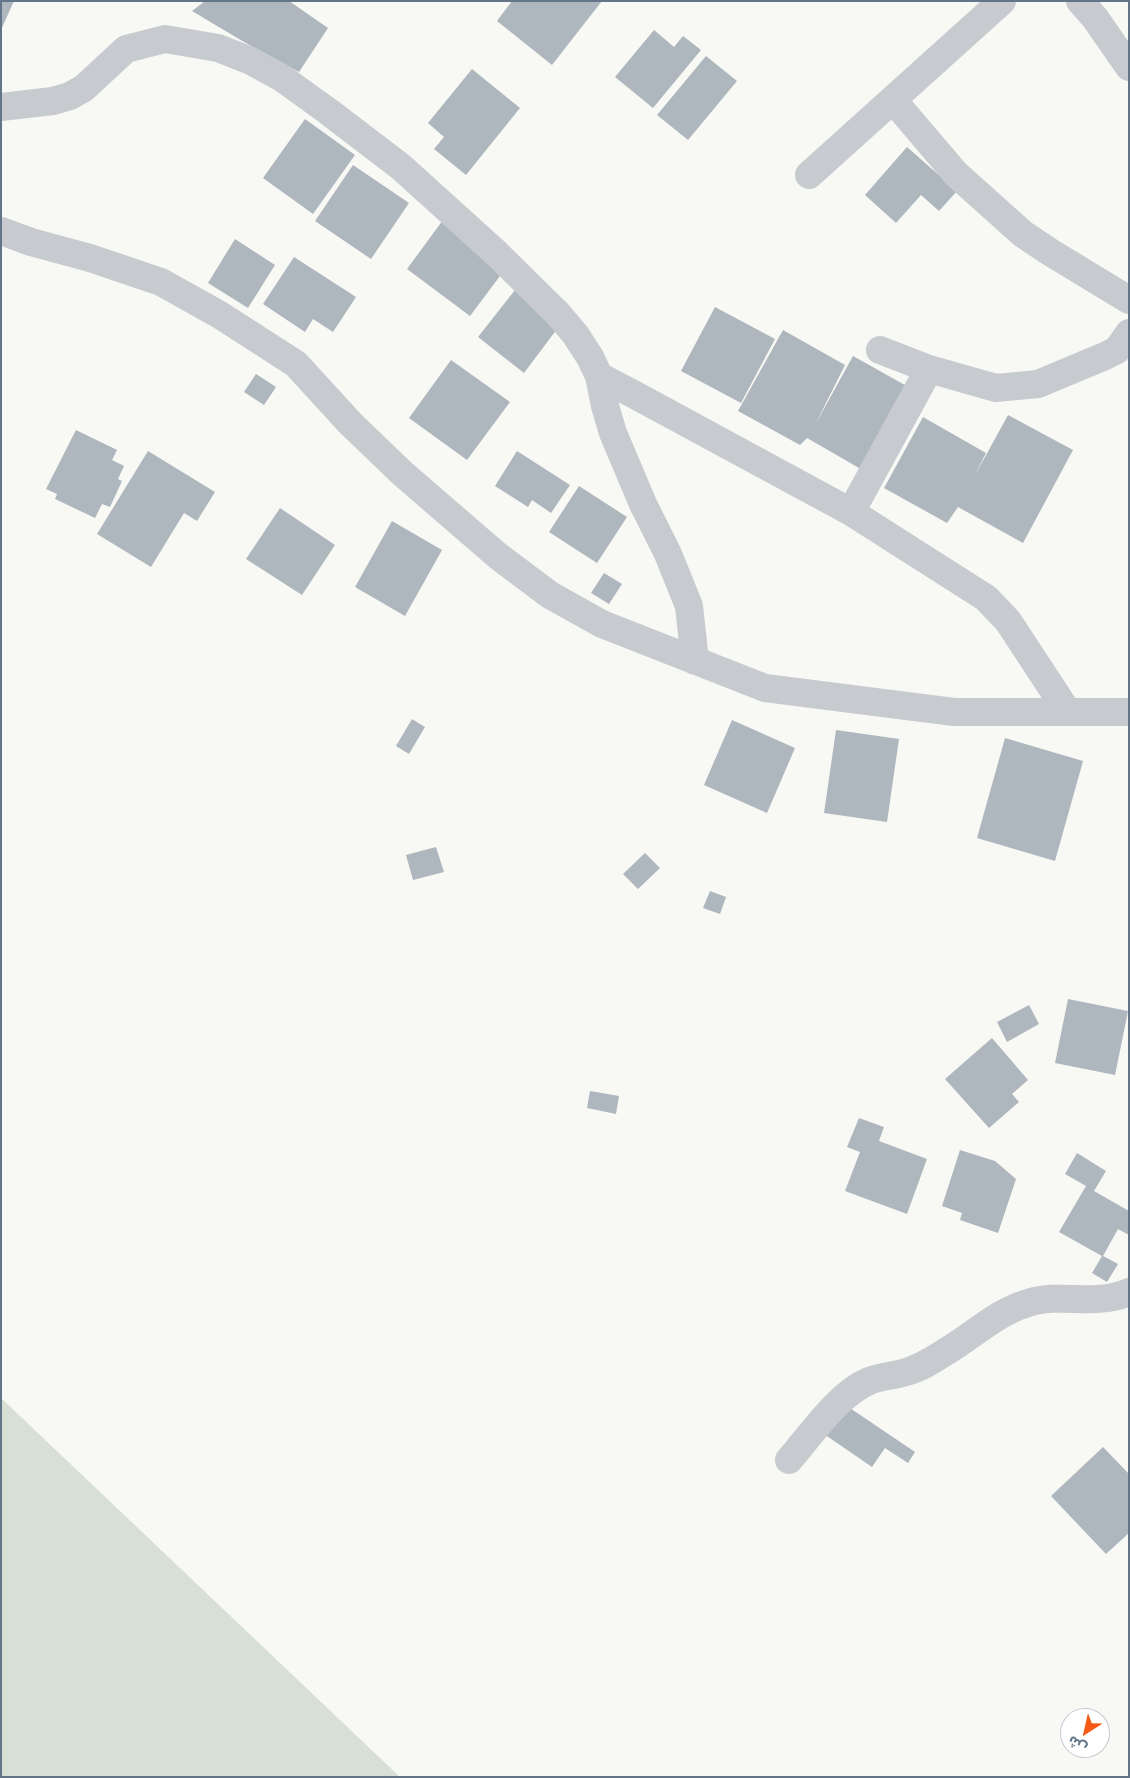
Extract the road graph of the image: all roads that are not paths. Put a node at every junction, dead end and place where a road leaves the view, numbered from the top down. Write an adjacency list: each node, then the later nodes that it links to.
1 (1002, 1): 4 (street)
2 (1080, 1): 3 (street)
3 (1129, 67)
4 (893, 100): 6 (street); 8 (street)
5 (1, 107): 12 (street)
6 (809, 175)
7 (1, 231): 14 (street)
8 (1129, 300)
9 (1129, 333): 11 (street)
10 (880, 350): 11 (street)
11 (929, 369): 13 (street)
12 (599, 376): 13 (street); 14 (street)
13 (851, 512): 15 (street)
14 (696, 661): 15 (street)
15 (1067, 711): 16 (street)
16 (1129, 712)
17 (1129, 1292): 18 (street)
18 (789, 1460)

